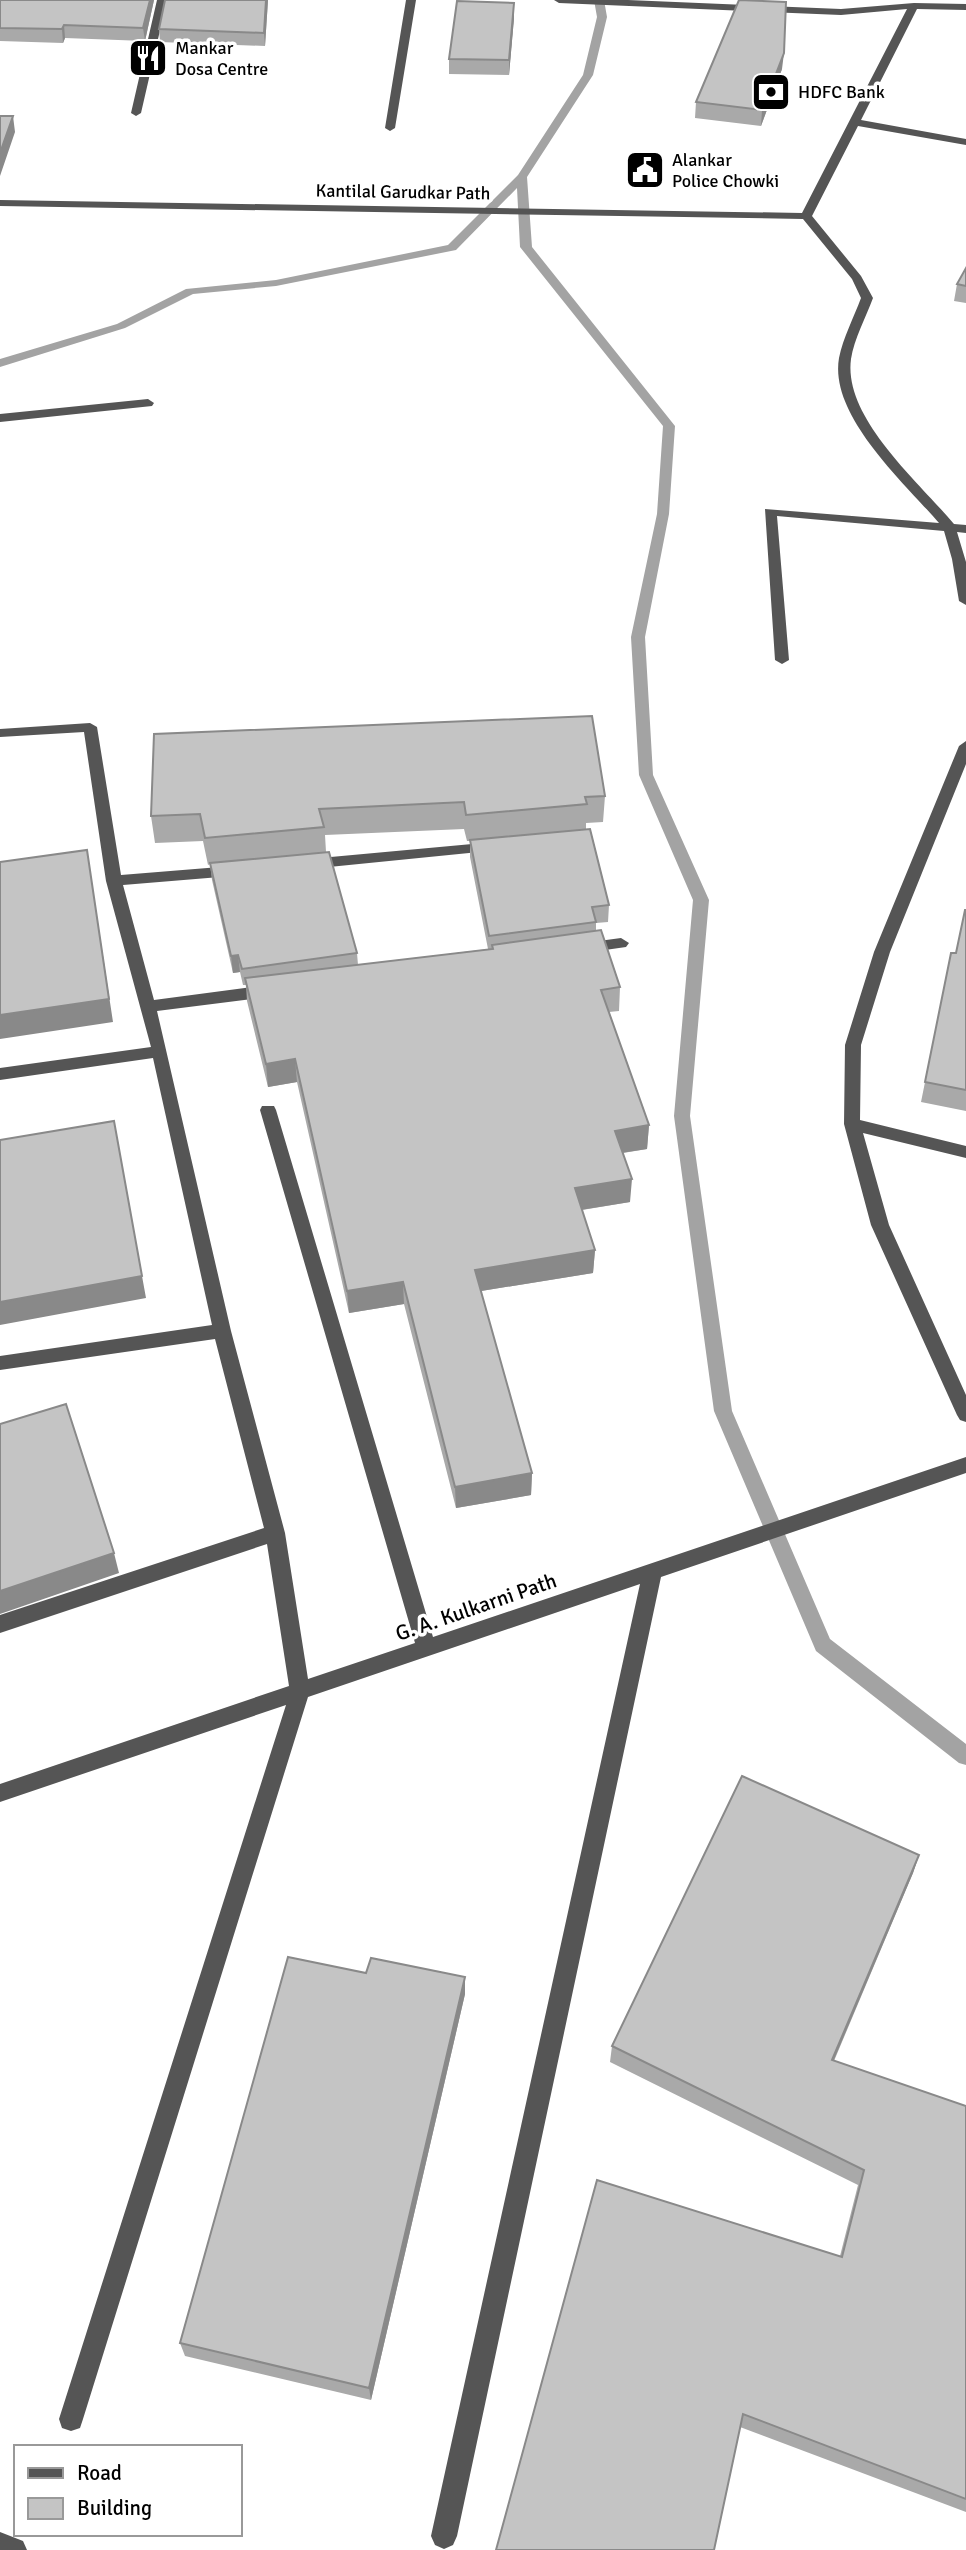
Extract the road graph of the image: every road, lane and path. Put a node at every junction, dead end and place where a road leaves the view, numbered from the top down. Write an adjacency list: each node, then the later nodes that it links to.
1 (162, 0): 9 (street)
2 (411, 0): 11 (street)
3 (559, 0): 5 (street)
4 (851, 0): 8 (street)
5 (581, 1): 8 (street)
6 (914, 6): 7 (street); 8 (street); 10 (street)
7 (966, 7)
8 (875, 8)
9 (136, 113)
10 (854, 122): 12 (street); 14 (street)
11 (390, 128)
12 (966, 142)
13 (0, 203): 14 (street, Kantilal Garudkar Path)
14 (806, 216): 17 (street)
15 (148, 402): 16 (street)
16 (0, 418)
17 (949, 526): 18 (street); 19 (street); 20 (street)
18 (966, 529)
19 (966, 601)
20 (782, 660)
21 (0, 733): 26 (street)
22 (966, 746): 34 (street)
23 (510, 846): 24 (street)
24 (291, 865)
25 (250, 869): 26 (street)
26 (114, 881): 30 (street)
27 (621, 943): 28 (street)
28 (567, 950)
29 (282, 989): 30 (street)
30 (147, 1007): 31 (street)
31 (160, 1051): 32 (street); 36 (street)
32 (0, 1074)
33 (268, 1110): 43 (street)
34 (852, 1124): 35 (street); 38 (street)
35 (966, 1152)
36 (222, 1331): 37 (street); 40 (street)
37 (0, 1363)
38 (966, 1415)
39 (966, 1465): 41 (street, G. A. Kulkarni Path)
40 (275, 1533): 42 (street); 44 (street)
41 (652, 1572): 43 (street, G. A. Kulkarni Path); 47 (street)
42 (0, 1624)
43 (426, 1648): 44 (street, G. A. Kulkarni Path)
44 (300, 1691): 45 (street, G. A. Kulkarni Path); 46 (street)
45 (0, 1793)
46 (71, 2419)
47 (444, 2536)
48 (0, 2545): 49 (street)
49 (14, 2550)

